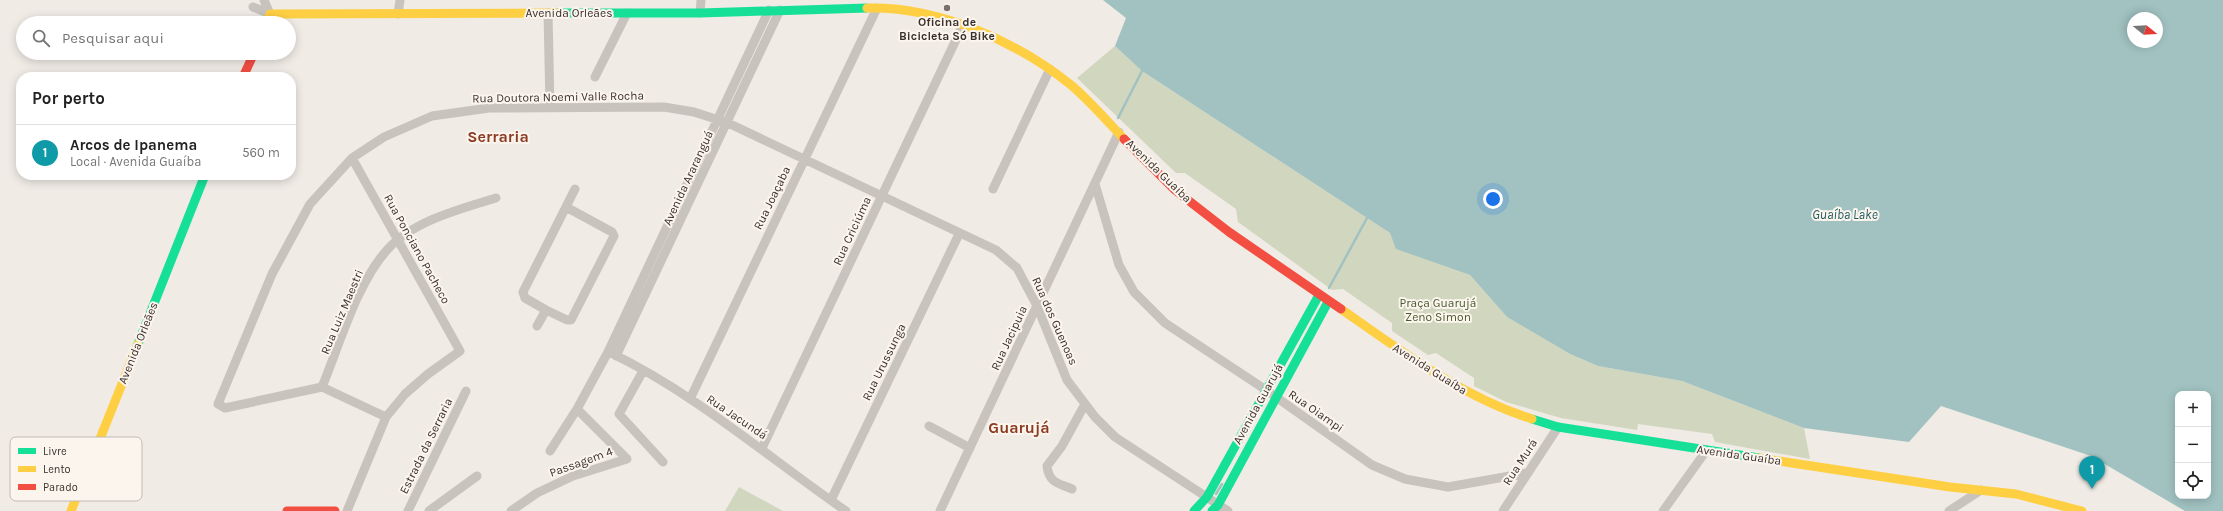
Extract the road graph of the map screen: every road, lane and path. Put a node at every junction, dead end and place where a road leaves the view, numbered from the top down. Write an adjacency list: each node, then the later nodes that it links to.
1 (264, 0): 11 (street)
2 (273, 0): 11 (street)
3 (400, 0): 12 (street)
4 (701, 0): 9 (street)
5 (253, 7): 11 (street)
6 (877, 8): 8 (street, Avenida Orleães); 14 (street, Avenida Guaíba); 24 (street, Rua Joaçaba)
7 (769, 10): 8 (street, Avenida Orleães); 9 (street, Avenida Orleães); 20 (street, Avenida Araranguá)
8 (780, 10): 21 (street, Avenida Araranguá)
9 (700, 12): 10 (street, Avenida Orleães)
10 (627, 13): 13 (street, Avenida Orleães); 18 (street)
11 (270, 14): 12 (street, Avenida Orleães)
12 (398, 14): 13 (street, Avenida Orleães)
13 (548, 14): 19 (street)
14 (963, 25): 16 (street, Avenida Guaíba); 29 (street, Rua Criciúma)
15 (251, 60): 17 (street)
16 (1050, 69): 22 (street, Avenida Guaíba); 28 (street)
17 (246, 72)
18 (595, 77)
19 (550, 107): 20 (street, Rua Doutora Noemi Valle Rocha); 23 (street, Rua Doutora Noemi Valle Rocha)
20 (719, 119): 21 (street, Rua Doutora Noemi Valle Rocha); 32 (street, Avenida Araranguá)
21 (728, 123): 24 (street, Rua dos Guenoas); 33 (street, Avenida Araranguá)
22 (1119, 132): 26 (street, Rua Jacipuia); 37 (street, Avenida Guaíba)
23 (352, 158): 35 (street, Rua Ponciano Pacheco); 44 (street, Rua Doutora Noemi Valle Rocha)
24 (804, 160): 29 (street, Rua dos Guenoas); 48 (street, Rua Joaçaba)
25 (203, 180): 54 (street, Avenida Orleães)
26 (1095, 184): 39 (street, Rua Jacipuia); 45 (street, Rua Oiampi)
27 (575, 188): 31 (street)
28 (993, 190)
29 (881, 197): 34 (street, Rua dos Guenoas); 55 (street, Rua Criciúma)
30 (496, 198): 35 (street, Rua Luiz Maestri)
31 (566, 207): 40 (street); 40 (street)
32 (671, 220): 33 (street); 36 (street, Avenida Araranguá)
33 (680, 223): 36 (street, Avenida Araranguá)
34 (959, 234): 39 (street, Rua dos Guenoas); 65 (street, Rua Urussunga)
35 (398, 240): 44 (street, Rua Luiz Maestri); 51 (street, Rua Ponciano Pacheco)
36 (649, 277): 42 (street, Avenida Araranguá)
37 (1319, 295): 38 (street, Avenida Guaíba); 45 (street, Avenida Guarujá)
38 (1328, 302): 47 (street, Avenida Guarujá); 53 (street, Avenida Guaíba)
39 (1037, 306): 49 (street, Rua dos Guenoas); 56 (street, Rua Jacipuia)
40 (546, 310): 41 (street)
41 (537, 326)
42 (612, 354): 43 (street, Rua Jacundá); 50 (street)
43 (643, 371): 48 (street, Rua Jacundá); 59 (street)
44 (322, 387): 51 (street)
45 (1266, 390): 47 (street, Rua Oiampi); 64 (street, Avenida Guarujá)
46 (466, 391): 72 (street, Estrada da Serraria)
47 (1276, 397): 60 (street, Rua Oiampi); 67 (street, Avenida Guarujá)
48 (690, 399): 55 (street, Rua Jacundá)
49 (1085, 404): 62 (street); 64 (street, Rua dos Guenoas)
50 (577, 409): 57 (street); 74 (street, Passagem 4)
51 (386, 416): 71 (street)
52 (929, 426): 56 (street)
53 (1558, 427): 58 (street, Avenida Guaíba); 60 (street, Rua Murá)
54 (101, 437)
55 (762, 448): 65 (street, Rua Jacundá)
56 (970, 448): 76 (street, Rua Jacipuia)
57 (550, 451)
58 (1706, 451): 63 (street, Avenida Guaíba); 80 (street)
59 (663, 462)
60 (1527, 473): 79 (street, Rua Murá)
61 (477, 476): 73 (street)
62 (1072, 489)
63 (1981, 490): 81 (street); 82 (street, Avenida Guaíba)
64 (1207, 497): 67 (street, Rua dos Guenoas); 77 (street, Avenida Guarujá)
65 (831, 500): 75 (street, Rua Jacundá)
66 (75, 501): 68 (street, Avenida Orleães)
67 (1215, 508): 78 (street, Rua dos Guenoas)
68 (71, 511)
69 (287, 511): 70 (street)
70 (335, 511)
71 (347, 511)
72 (408, 511)
73 (429, 511)
74 (511, 511)
75 (846, 511)
76 (940, 511)
77 (1194, 511)
78 (1228, 511)
79 (1503, 511)
80 (1663, 511)
81 (1949, 511)
82 (2082, 511)

